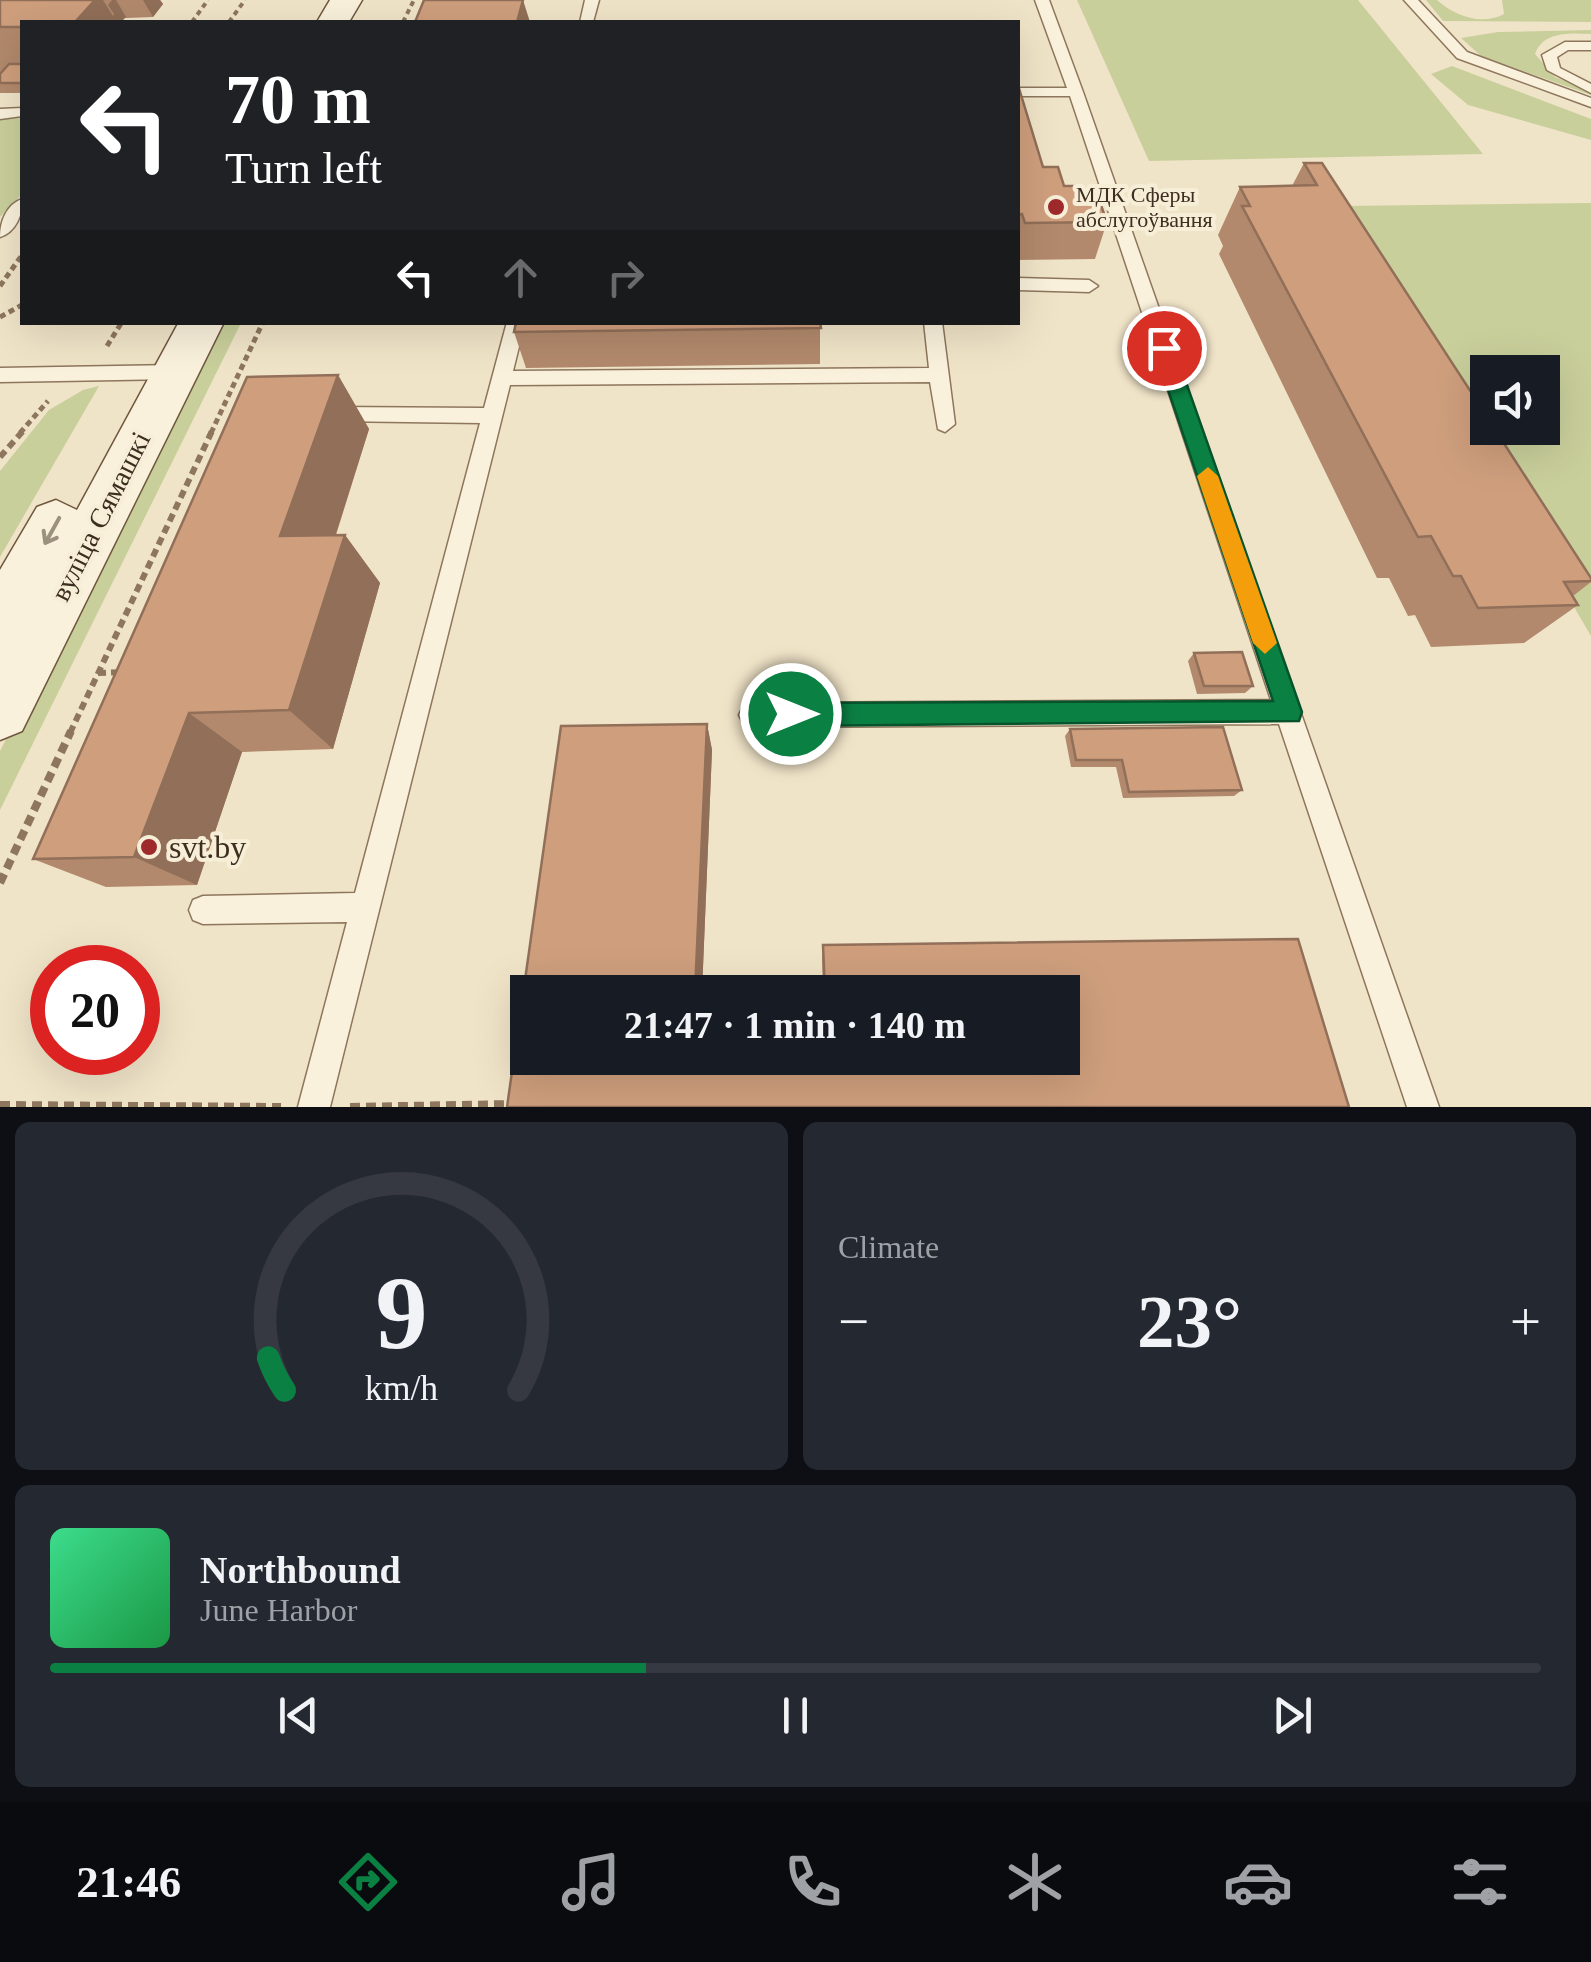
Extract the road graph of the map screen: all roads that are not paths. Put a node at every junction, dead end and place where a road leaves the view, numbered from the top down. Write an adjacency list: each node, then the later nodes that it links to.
1 (1042, 0): 6 (lane)
2 (1411, 0): 7 (lane)
3 (1591, 46): 4 (lane)
4 (1591, 90)
5 (1020, 92): 6 (lane)
6 (1076, 92): 24 (lane)
7 (1591, 103)
8 (20, 207): 9 (lane)
9 (0, 232)
10 (1020, 284): 11 (lane)
11 (1089, 286)
12 (198, 325): 15 (main road, вуліца Сямашкі)
13 (515, 325): 18 (lane)
14 (934, 325): 17 (lane)
15 (160, 356): 16 (lane); 22 (main road, вуліца Сямашкі, one-way to 22); 23 (main road, вуліца Сямашкі)
16 (0, 375)
17 (942, 375): 18 (lane); 21 (lane)
18 (502, 378): 20 (lane)
19 (306, 413): 20 (lane)
20 (494, 416): 26 (lane)
21 (945, 424)
22 (0, 623)
23 (0, 710)
24 (1290, 712): 25 (lane); 29 (lane)
25 (752, 715)
26 (365, 907): 27 (lane); 28 (lane)
27 (203, 910)
28 (314, 1107)
29 (1424, 1107)

